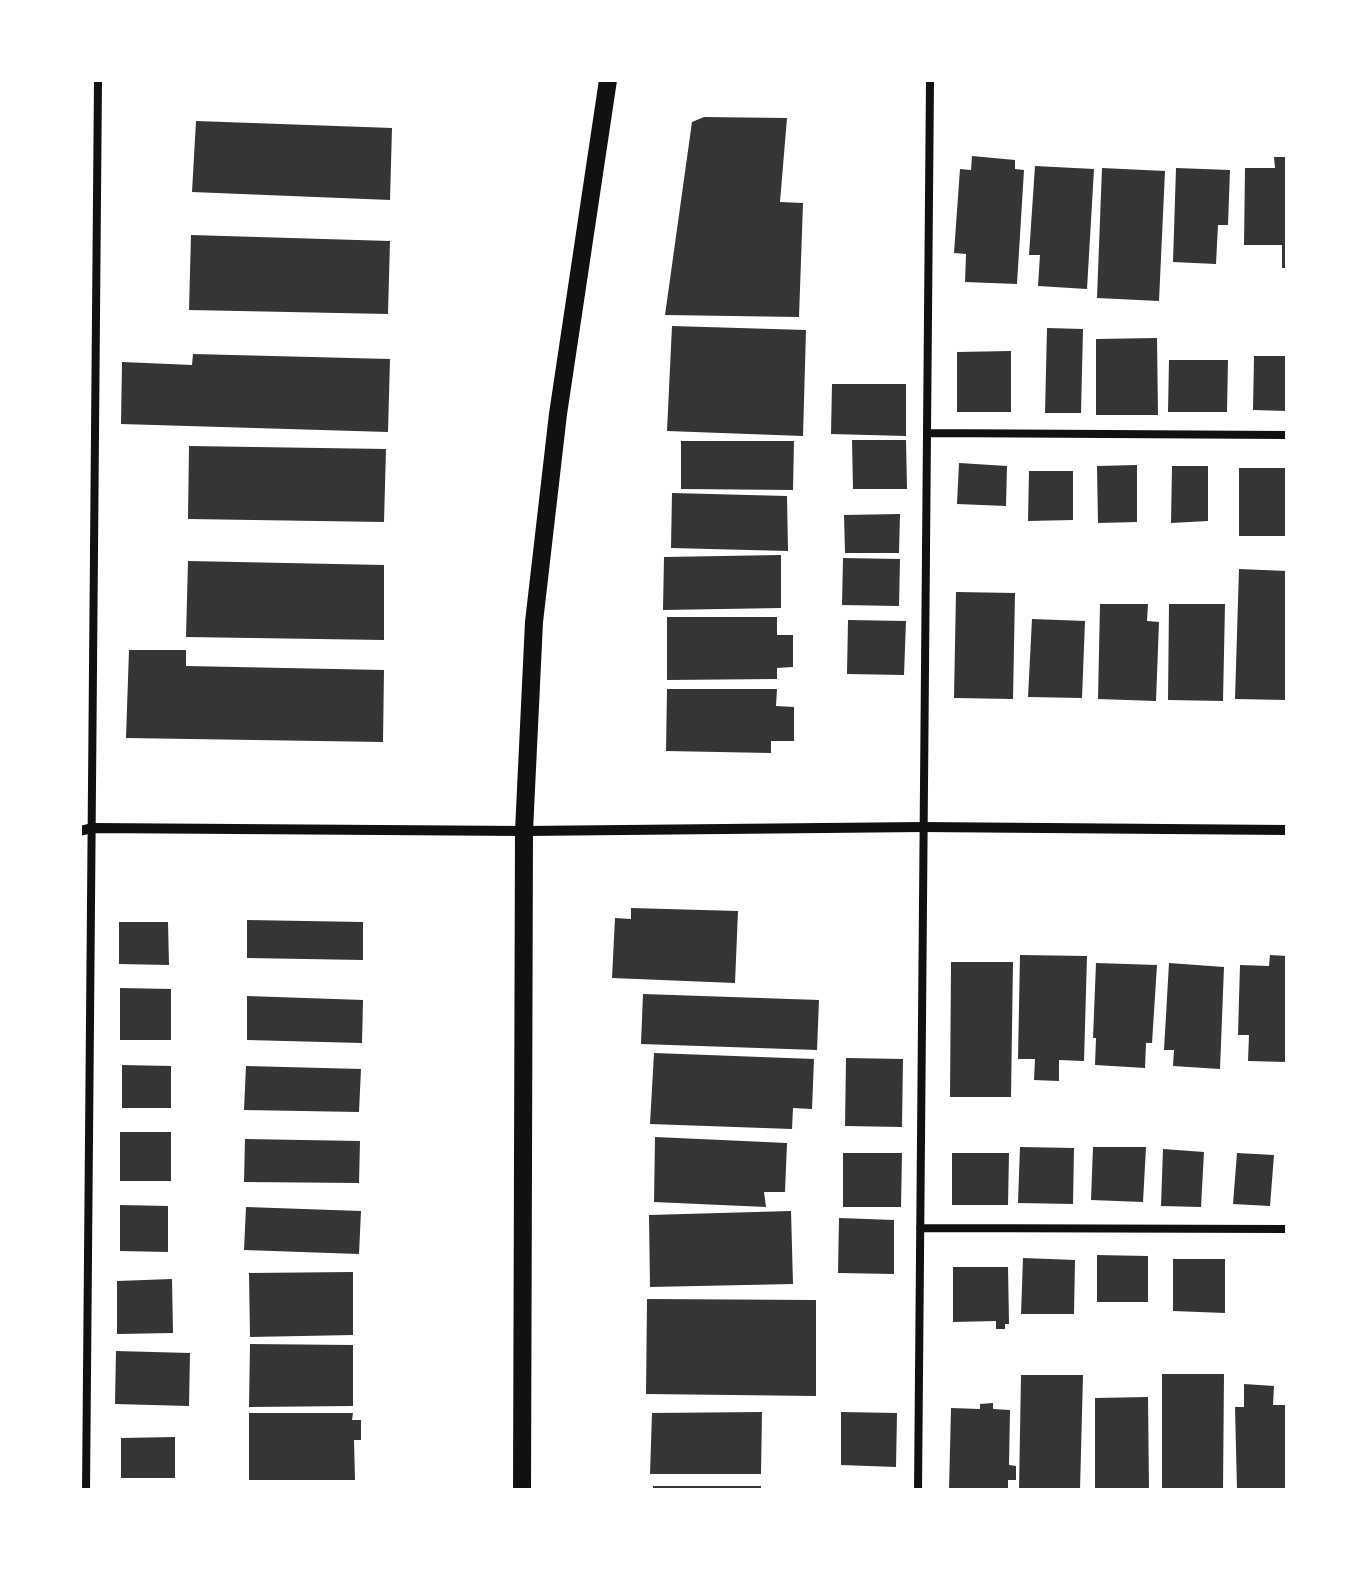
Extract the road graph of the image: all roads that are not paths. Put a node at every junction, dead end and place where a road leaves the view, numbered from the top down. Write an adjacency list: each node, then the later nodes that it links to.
1 (98, 80): 7 (lane)
2 (608, 80): 11 (street)
3 (930, 80): 4 (lane)
4 (927, 432): 5 (lane); 8 (lane)
5 (1287, 435)
6 (80, 444): 7 (lane)
7 (95, 445): 9 (lane)
8 (924, 827): 10 (street); 11 (street); 12 (lane)
9 (86, 830): 11 (street); 14 (lane)
10 (1287, 830)
11 (524, 831): 16 (street)
12 (920, 1228): 13 (lane); 17 (lane)
13 (1287, 1229)
14 (83, 1456): 15 (lane)
15 (86, 1490)
16 (522, 1490)
17 (918, 1490)

